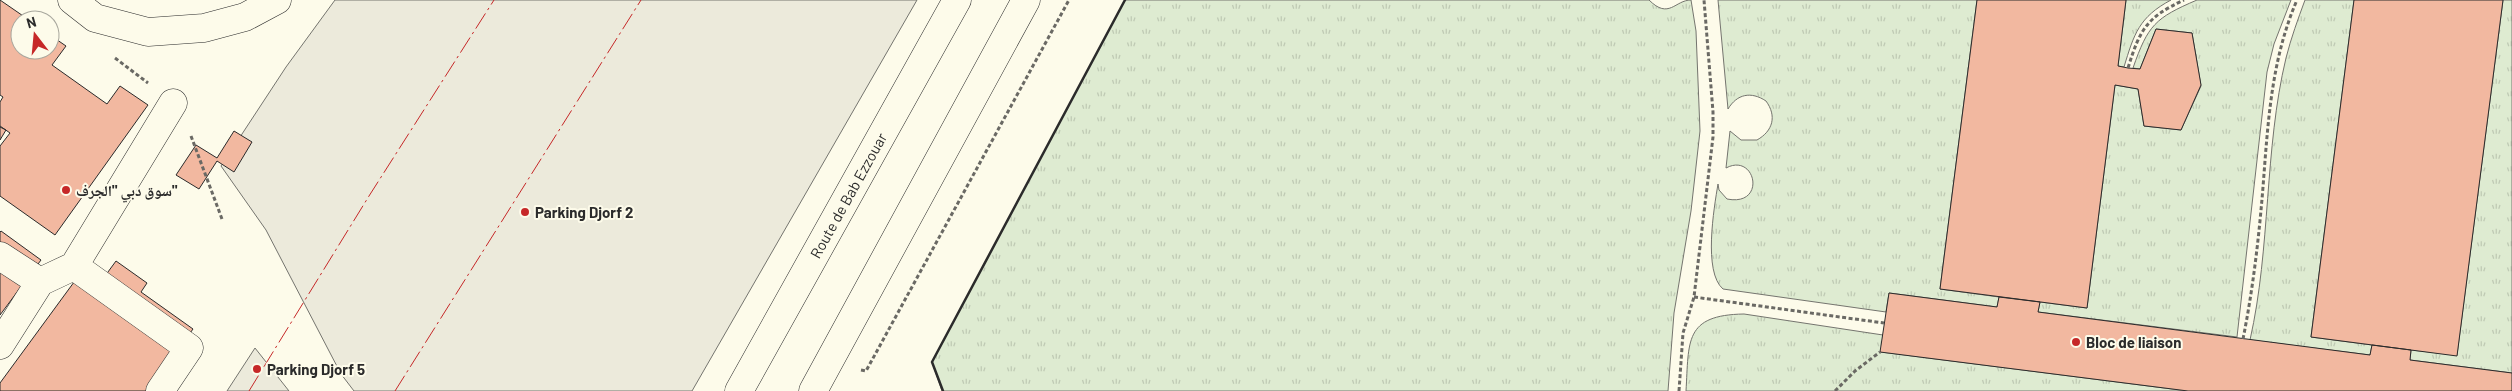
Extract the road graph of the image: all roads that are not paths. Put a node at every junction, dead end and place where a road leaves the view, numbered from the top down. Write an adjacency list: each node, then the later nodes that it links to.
1 (72, 0): 2 (main road)
2 (277, 0)
3 (958, 0): 11 (main road, Route de Bab Ezzouar)
4 (1026, 0): 12 (main road)
5 (173, 103): 7 (main road)
6 (0, 256): 8 (main road)
7 (74, 266): 8 (main road); 10 (main road)
8 (40, 282): 9 (main road)
9 (0, 344)
10 (160, 391)
11 (739, 391)
12 (813, 391)

